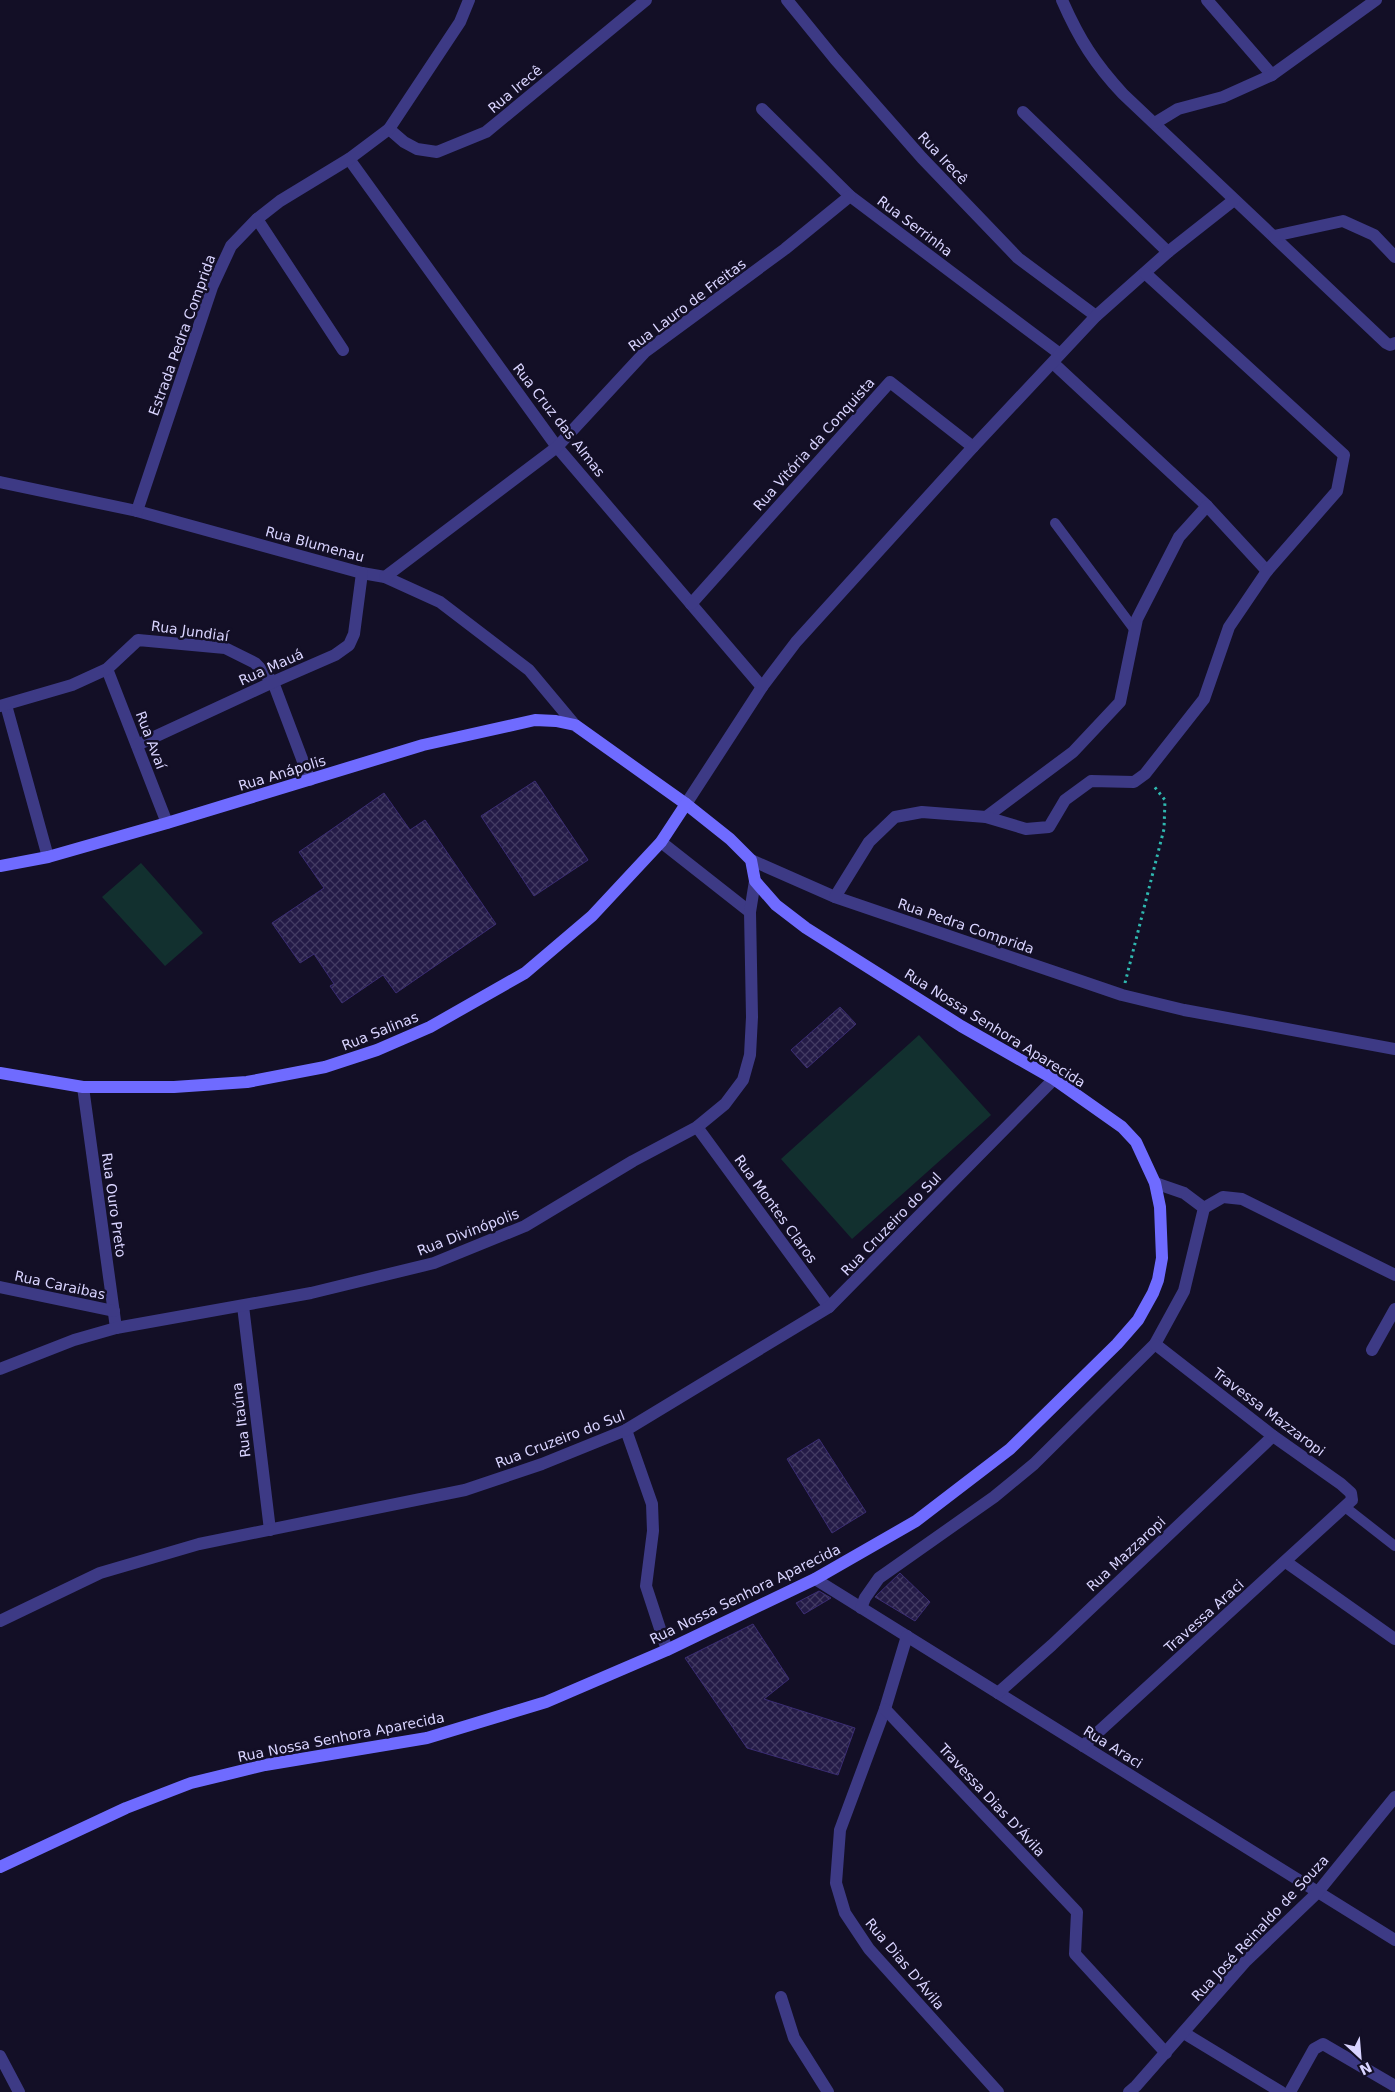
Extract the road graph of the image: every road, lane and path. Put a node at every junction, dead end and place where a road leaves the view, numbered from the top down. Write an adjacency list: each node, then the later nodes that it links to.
1 (469, 0): 11 (street, Estrada Pedra Comprida)
2 (646, 0): 11 (street, Rua Irecê)
3 (787, 0): 20 (street, Rua Irecê)
4 (1062, 0): 10 (street)
5 (1207, 0): 7 (street)
6 (1376, 0): 7 (street)
7 (1272, 75): 10 (street)
8 (762, 109): 13 (street, Rua Serrinha)
9 (1023, 112): 17 (street)
10 (1155, 123): 14 (street)
11 (389, 129): 12 (street, Estrada Pedra Comprida)
12 (349, 160): 15 (street, Estrada Pedra Comprida); 24 (street, Rua Cruz das Almas)
13 (850, 196): 23 (street, Rua Serrinha); 24 (street, Rua Lauro de Freitas)
14 (1234, 200): 16 (street); 17 (street)
15 (257, 219): 22 (street); 28 (street, Estrada Pedra Comprida)
16 (1274, 236): 18 (street); 21 (street)
17 (1168, 252): 19 (street)
18 (1395, 257)
19 (1145, 273): 20 (street); 30 (street)
20 (1096, 316): 23 (street)
21 (1395, 342)
22 (344, 350)
23 (1057, 358): 25 (street); 27 (street, Rua Serrinha)
24 (557, 447): 32 (street, Rua Lauro de Freitas); 33 (street, Rua Cruz das Almas)
25 (973, 447): 33 (street, Rua Vitória da Conquista); 37 (street)
26 (0, 482): 28 (street, Rua Blumenau)
27 (1207, 506): 30 (street, Rua Serrinha); 34 (street)
28 (137, 510): 31 (street, Rua Blumenau)
29 (1055, 523): 34 (lane)
30 (1267, 571): 41 (street)
31 (362, 573): 32 (street, Rua Blumenau); 36 (street, Rua Mauá)
32 (385, 577): 39 (street, Rua Blumenau)
33 (691, 604): 37 (street, Rua Cruz das Almas)
34 (1134, 629): 44 (street)
35 (107, 669): 36 (street, Rua Jundiaí); 38 (street, Rua Jundiaí); 40 (street, Rua Avaí)
36 (273, 682): 40 (street, Rua Mauá); 42 (street, Rua Jundiaí)
37 (762, 687): 43 (street)
38 (3, 705): 47 (street, Rua Jundiaí)
39 (575, 725): 42 (street, Rua Anápolis); 43 (street, Rua Pedra Comprida)
40 (137, 744): 45 (street, Rua Avaí)
41 (1145, 774): 44 (street); 53 (path)
42 (310, 780): 45 (street, Rua Anápolis)
43 (686, 804): 46 (street, Rua Salinas); 48 (street, Rua Pedra Comprida)
44 (986, 817): 51 (street)
45 (168, 823): 47 (street, Rua Anápolis)
46 (661, 842): 52 (street); 57 (street, Rua Salinas)
47 (48, 857): 49 (street, Rua Anápolis)
48 (751, 860): 50 (street); 51 (street, Rua Pedra Comprida)
49 (0, 866)
50 (755, 881): 52 (street, Rua Divinópolis); 56 (street, Rua Nossa Senhora Aparecida)
51 (836, 897): 53 (street, Rua Pedra Comprida)
52 (750, 912): 58 (street, Rua Divinópolis)
53 (1122, 995): 54 (street, Rua Pedra Comprida)
54 (1395, 1049)
55 (0, 1072): 57 (street, Rua Salinas)
56 (1054, 1079): 59 (street, Rua Nossa Senhora Aparecida); 64 (street, Rua Cruzeiro do Sul)
57 (83, 1087): 66 (street, Rua Ouro Preto)
58 (698, 1127): 63 (street, Rua Divinópolis); 64 (street, Rua Montes Claros)
59 (1155, 1183): 60 (street); 77 (street, Rua Nossa Senhora Aparecida)
60 (1204, 1208): 61 (street); 68 (street)
61 (1395, 1275)
62 (0, 1287): 66 (street, Rua Caraibas)
63 (242, 1306): 67 (street, Rua Divinópolis); 74 (street, Rua Itaúna)
64 (830, 1308): 71 (street, Rua Cruzeiro do Sul)
65 (1395, 1310): 69 (street)
66 (114, 1311): 67 (street, Rua Ouro Preto)
67 (116, 1328): 70 (street, Rua Divinópolis)
68 (1156, 1344): 72 (street, Travessa Mazzaropi); 78 (street)
69 (1372, 1350)
70 (0, 1369)
71 (626, 1430): 74 (street, Rua Cruzeiro do Sul); 82 (street)
72 (1273, 1436): 73 (street, Travessa Mazzaropi); 83 (street, Rua Mazzaropi)
73 (1345, 1508): 75 (lane); 76 (street, Travessa Araci)
74 (270, 1530): 79 (street, Rua Cruzeiro do Sul)
75 (1395, 1546)
76 (1286, 1562): 81 (street); 85 (street, Travessa Araci)
77 (815, 1579): 78 (street, Rua Araci); 82 (street, Rua Nossa Senhora Aparecida)
78 (861, 1608): 80 (street, Rua Araci)
79 (0, 1620)
80 (907, 1636): 83 (street, Rua Araci); 84 (street, Rua Dias D'Ávila)
81 (1395, 1639)
82 (668, 1650): 87 (street, Rua Nossa Senhora Aparecida)
83 (998, 1693): 85 (street, Rua Araci)
84 (885, 1709): 92 (street, Travessa Dias D'Ávila); 98 (street, Rua Dias D'Ávila)
85 (1084, 1746): 88 (street, Rua Araci)
86 (1395, 1797): 88 (street, Rua José Reinaldo de Souza)
87 (0, 1867)
88 (1317, 1893): 89 (street, Rua Araci); 91 (street, Rua José Reinaldo de Souza)
89 (1395, 1940)
90 (781, 1997): 97 (street)
91 (1184, 2033): 92 (street, Rua José Reinaldo de Souza); 99 (street)
92 (1166, 2053): 95 (street, Rua José Reinaldo de Souza)
93 (0, 2056): 96 (street)
94 (1395, 2086): 100 (street)
95 (1134, 2090)
96 (19, 2092)
97 (828, 2092)
98 (998, 2092)
99 (1281, 2092)
100 (1290, 2092)

